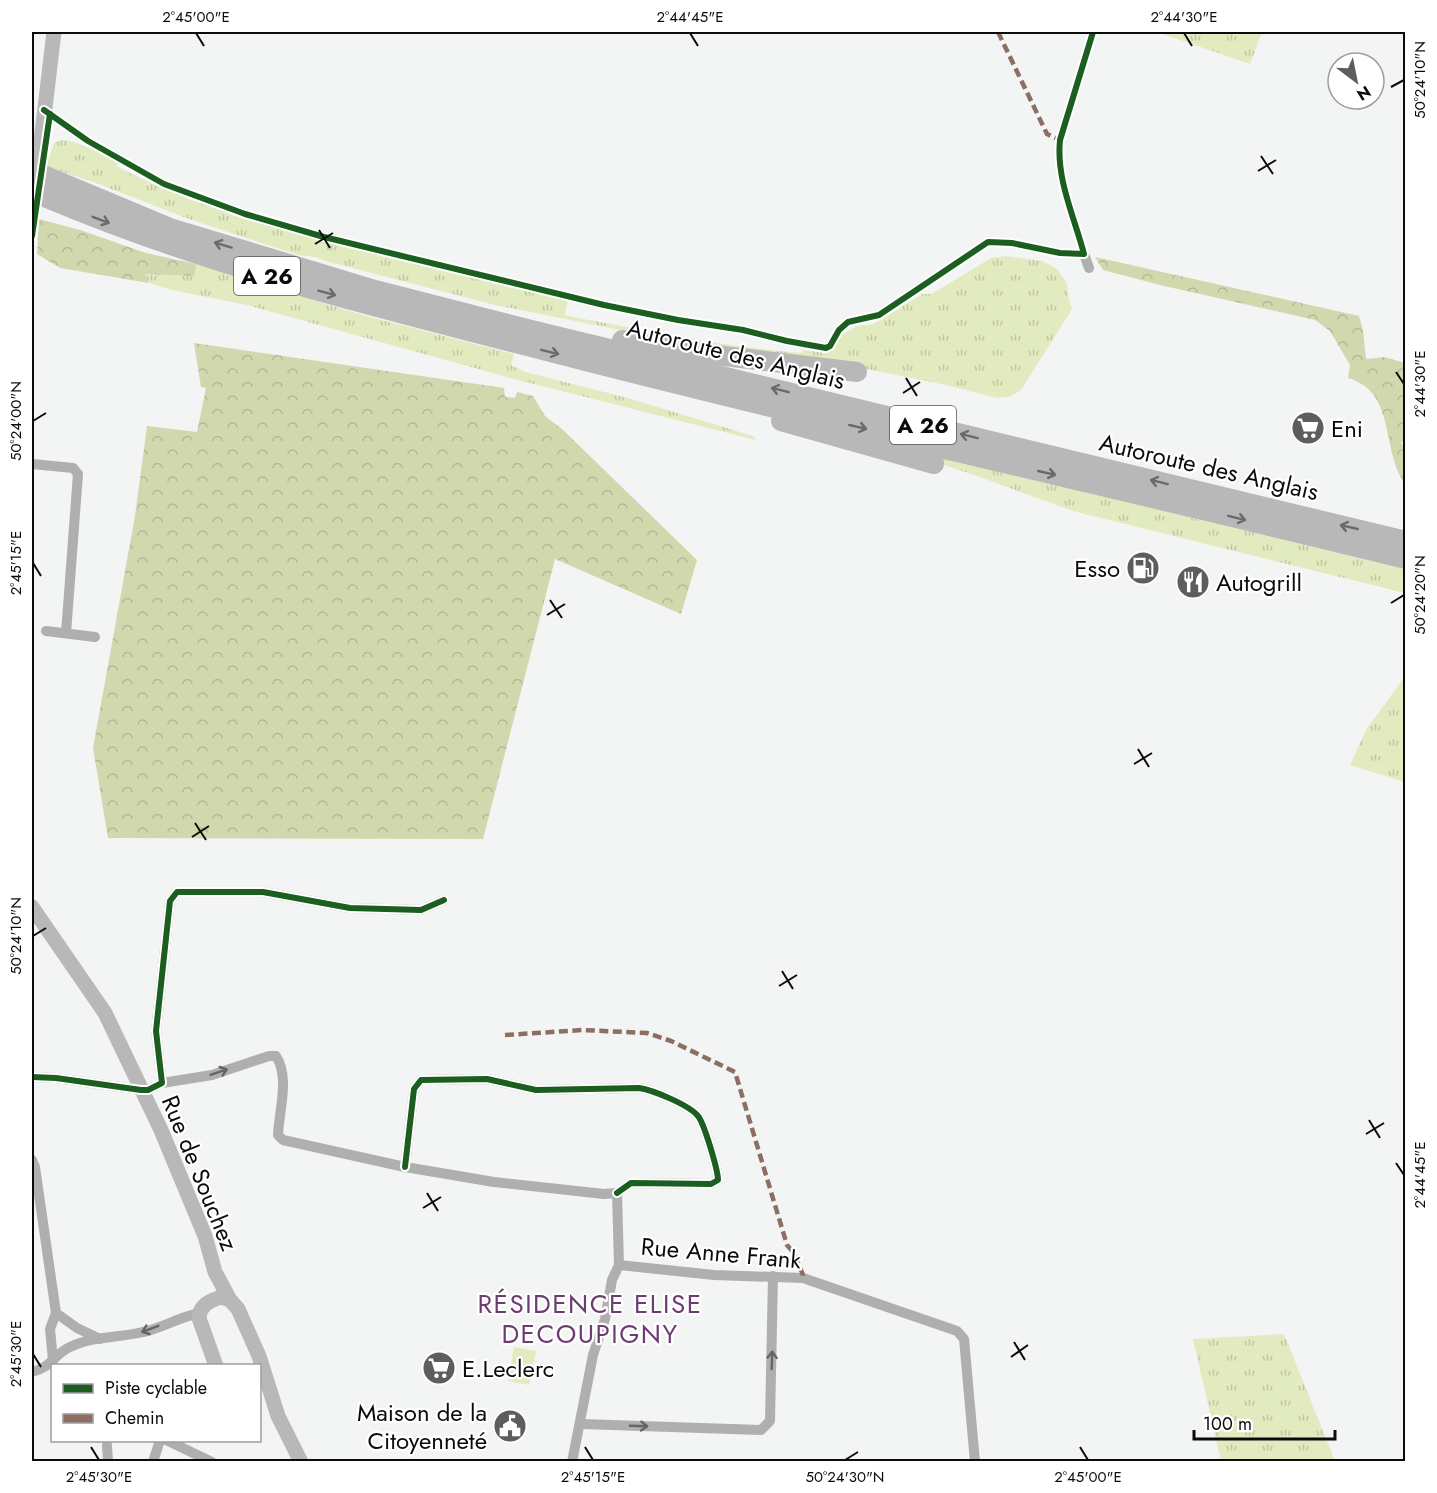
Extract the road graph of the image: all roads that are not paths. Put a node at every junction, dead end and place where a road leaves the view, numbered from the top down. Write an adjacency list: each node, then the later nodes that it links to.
1 (54, 32): 4 (main road)
2 (40, 174): 7 (highway, Autoroute des Anglais / A 26, one-way to 2)
3 (39, 194): 9 (highway, Autoroute des Anglais / A 26, one-way to 9)
4 (32, 217)
5 (1084, 254): 6 (street)
6 (1089, 268)
7 (441, 306): 8 (highway); 12 (highway, Autoroute des Anglais / A 26, one-way to 7)
8 (857, 372)
9 (678, 384): 11 (highway); 13 (highway, Autoroute des Anglais / A 26, one-way to 13)
10 (32, 464): 15 (street)
11 (934, 464)
12 (1406, 541)
13 (1406, 559)
14 (46, 631): 15 (street)
15 (66, 633): 16 (street)
16 (95, 636)
17 (444, 900): 20 (street)
18 (32, 907): 21 (main road, Rue de Souchez)
19 (32, 1077): 21 (street)
20 (162, 1083): 21 (street); 23 (street, one-way to 23)
21 (141, 1090): 26 (main road, Rue de Souchez)
22 (32, 1160): 30 (street)
23 (405, 1167): 24 (street); 24 (street)
24 (617, 1193): 25 (street)
25 (619, 1265): 27 (street, Rue Anne Frank); 39 (street)
26 (214, 1272): 28 (main road, Rue de Souchez); 29 (main road, Rue de Souchez)
27 (773, 1276): 39 (street, one-way to 27); 48 (street, Rue Anne Frank)
28 (230, 1300): 29 (main road); 34 (main road, Rue de Souchez)
29 (203, 1308): 31 (street, one-way to 31); 33 (main road)
30 (56, 1313): 31 (street); 32 (street)
31 (100, 1339): 32 (street)
32 (53, 1360): 35 (street)
33 (216, 1364)
34 (261, 1364)
35 (32, 1372)
36 (262, 1383): 38 (main road)
37 (261, 1403): 38 (main road)
38 (278, 1416): 46 (main road)
39 (581, 1424): 47 (street)
40 (159, 1442): 44 (street)
41 (170, 1442): 45 (street)
42 (107, 1445): 43 (street)
43 (108, 1461)
44 (153, 1461)
45 (212, 1461)
46 (300, 1461)
47 (572, 1461)
48 (975, 1461)

